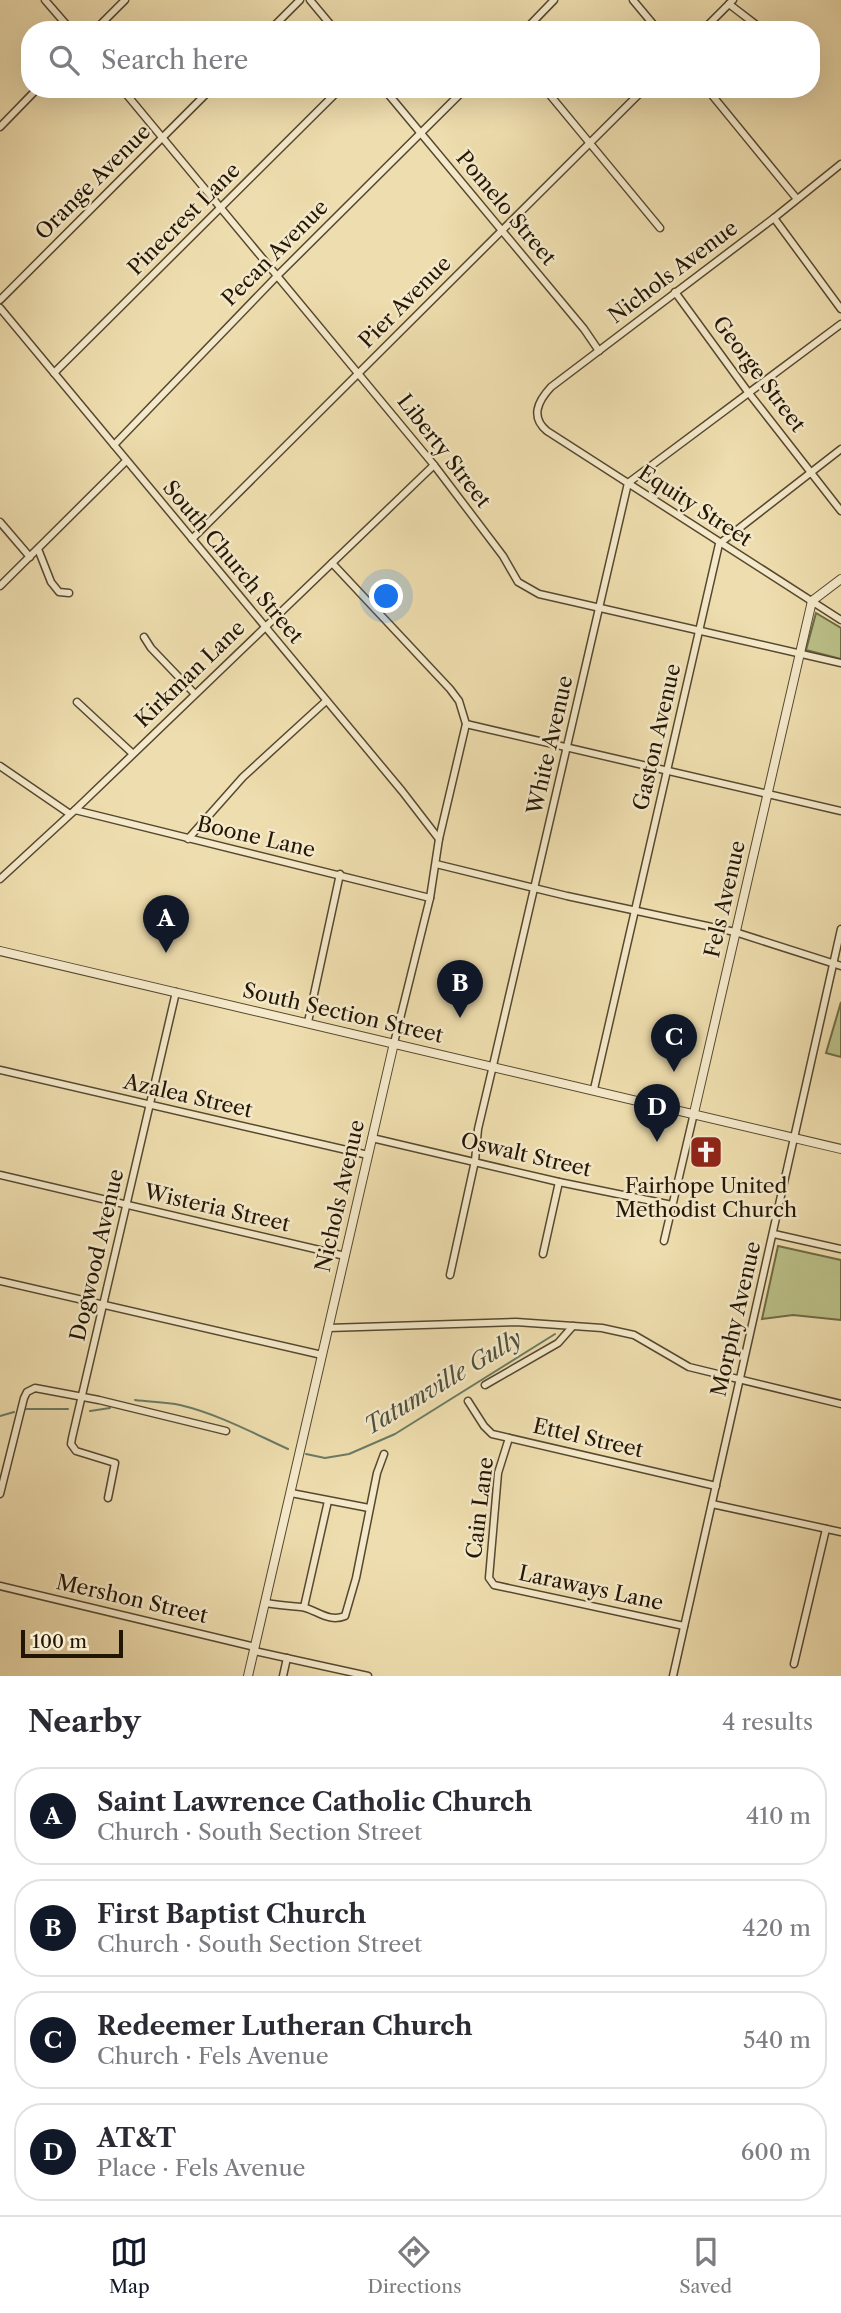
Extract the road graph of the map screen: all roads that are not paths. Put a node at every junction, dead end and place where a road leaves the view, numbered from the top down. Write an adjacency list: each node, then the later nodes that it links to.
1 (45, 0): 8 (street)
2 (125, 0): 9 (street)
3 (300, 0): 10 (street)
4 (310, 0): 11 (street)
5 (554, 0): 12 (street)
6 (633, 0): 13 (street)
7 (731, 2): 14 (street); 15 (street)
8 (63, 21)
9 (104, 21)
10 (279, 21)
11 (328, 21)
12 (534, 21)
13 (650, 21)
14 (712, 21)
15 (753, 21)
16 (28, 98): 25 (street)
17 (130, 98): 27 (street, Liberty Street)
18 (202, 98): 27 (street, Orange Avenue)
19 (331, 98): 31 (street, Pinecrest Lane)
20 (392, 98): 26 (street, Pomelo Street)
21 (456, 98): 26 (street, Pecan Avenue)
22 (553, 98): 28 (street)
23 (635, 98): 28 (street, Pier Avenue)
24 (714, 98): 30 (street)
25 (0, 127)
26 (421, 133): 34 (street, Pomelo Street); 35 (street, Pecan Avenue)
27 (162, 137): 31 (street, Liberty Street); 39 (street, Orange Avenue)
28 (590, 142): 33 (street); 34 (street, Pier Avenue)
29 (841, 164): 30 (street, Nichols Avenue)
30 (797, 199): 32 (street, Nichols Avenue)
31 (221, 207): 35 (street, Liberty Street); 44 (street, Pinecrest Lane)
32 (774, 218): 36 (street, Nichols Avenue); 38 (street)
33 (660, 228)
34 (501, 229): 43 (street, Pomelo Street); 45 (street, Pier Avenue)
35 (278, 275): 45 (street, Liberty Street); 48 (street, Pecan Avenue)
36 (675, 292): 43 (street, Nichols Avenue); 46 (street, George Street)
37 (841, 293): 38 (street)
38 (833, 299): 41 (street)
39 (0, 300)
40 (0, 308): 44 (street, South Church Street)
41 (841, 310)
42 (841, 324): 46 (street)
43 (599, 351): 47 (street, Nichols Avenue)
44 (54, 373): 48 (street, South Church Street)
45 (359, 373): 51 (street, Liberty Street); 56 (street, Pier Avenue)
46 (748, 392): 52 (street, George Street); 53 (street)
47 (536, 415): 53 (street, Equity Street)
48 (114, 445): 50 (street, South Church Street)
49 (841, 449): 52 (street)
50 (126, 461): 56 (street, South Church Street); 58 (street)
51 (434, 465): 60 (street, Kirkman Lane); 65 (street, Liberty Street)
52 (811, 470): 54 (street, George Street); 57 (street)
53 (628, 483): 57 (street, Equity Street); 65 (street, White Avenue)
54 (841, 511)
55 (0, 522): 59 (street)
56 (192, 539): 67 (street, South Church Street)
57 (719, 544): 64 (street, Equity Street); 68 (street, Gaston Avenue)
58 (38, 549): 59 (street); 63 (street)
59 (30, 557): 62 (street)
60 (332, 563): 67 (street, Kirkman Lane); 75 (street)
61 (841, 579): 64 (street)
62 (0, 586)
63 (69, 593)
64 (812, 601): 66 (street, Equity Street); 70 (street, Fels Avenue)
65 (600, 608): 68 (street, Liberty Street); 76 (street, White Avenue)
66 (841, 620)
67 (264, 626): 72 (street, Kirkman Lane); 73 (street, South Church Street)
68 (699, 630): 70 (street, Liberty Street); 79 (street, Gaston Avenue)
69 (144, 637): 72 (street)
70 (799, 653): 71 (street, Liberty Street); 80 (street, Fels Avenue)
71 (841, 663)
72 (194, 694): 77 (street, Kirkman Lane)
73 (326, 701): 83 (street); 84 (street, South Church Street)
74 (77, 702): 77 (street)
75 (466, 724): 76 (street); 84 (street, Nichols Avenue)
76 (567, 748): 79 (street); 88 (street, White Avenue)
77 (132, 753): 82 (street, Kirkman Lane)
78 (0, 766): 82 (street, Boone Lane)
79 (668, 769): 80 (street); 90 (street, Gaston Avenue)
80 (768, 793): 81 (street); 92 (street, Fels Avenue)
81 (841, 811)
82 (72, 812): 83 (street, Boone Lane); 87 (street, Kirkman Lane)
83 (188, 839): 86 (street, Boone Lane)
84 (439, 839): 85 (street, Nichols Avenue)
85 (436, 864): 88 (street); 89 (street, Nichols Avenue)
86 (340, 874): 89 (street, Boone Lane); 96 (street)
87 (0, 878)
88 (534, 888): 90 (street); 98 (street, White Avenue)
89 (429, 898): 97 (street, Nichols Avenue)
90 (635, 910): 92 (street); 100 (street, Gaston Avenue)
91 (841, 929): 94 (street, Morphy Avenue)
92 (735, 932): 94 (street); 102 (street, Fels Avenue)
93 (0, 951): 95 (street, South Section Street)
94 (838, 965): 104 (street, Morphy Avenue)
95 (176, 992): 96 (street, South Section Street); 101 (street, Dogwood Avenue)
96 (308, 1022): 97 (street, South Section Street)
97 (394, 1043): 98 (street, South Section Street); 103 (street, Nichols Avenue)
98 (492, 1066): 100 (street, South Section Street); 107 (street, White Avenue)
99 (0, 1070): 101 (street, Azalea Street)
100 (594, 1089): 102 (street, South Section Street)
101 (150, 1105): 106 (street, Azalea Street); 111 (street, Dogwood Avenue)
102 (694, 1113): 104 (street, South Section Street); 110 (street, Fels Avenue)
103 (372, 1138): 106 (street, Nichols Avenue); 107 (street, Oswalt Street)
104 (795, 1138): 105 (street, South Section Street); 112 (street, Morphy Avenue)
105 (841, 1149)
106 (368, 1155): 116 (street, Nichols Avenue)
107 (475, 1161): 109 (street, Oswalt Street); 117 (street, White Avenue)
108 (0, 1175): 111 (street, Wisteria Street)
109 (559, 1182): 110 (street, Oswalt Street); 115 (street)
110 (672, 1205): 113 (street, Fels Avenue)
111 (127, 1206): 116 (street, Wisteria Street); 119 (street, Dogwood Avenue)
112 (774, 1234): 114 (street); 123 (street, Morphy Avenue)
113 (664, 1241)
114 (841, 1249)
115 (543, 1254)
116 (345, 1256): 121 (street, Nichols Avenue)
117 (450, 1275)
118 (0, 1281): 119 (street)
119 (103, 1304): 122 (street); 125 (street, Dogwood Avenue)
120 (573, 1326): 121 (street); 123 (street); 124 (street)
121 (328, 1328): 122 (street, Nichols Avenue)
122 (322, 1355): 132 (street, Nichols Avenue)
123 (740, 1381): 127 (street); 131 (street, Morphy Avenue)
124 (485, 1385)
125 (82, 1397): 128 (street); 133 (street); 134 (street, Dogwood Avenue)
126 (468, 1401): 129 (street, Ettel Street)
127 (841, 1405)
128 (226, 1431)
129 (509, 1438): 131 (street, Ettel Street); 140 (street, Cain Lane)
130 (384, 1454): 137 (street)
131 (716, 1486): 136 (street, Morphy Avenue)
132 (290, 1493): 135 (street); 142 (street, Nichols Avenue)
133 (0, 1494)
134 (108, 1498)
135 (328, 1501): 137 (street); 143 (street)
136 (712, 1504): 138 (street); 144 (street, Morphy Avenue)
137 (369, 1508): 143 (street)
138 (826, 1529): 139 (street); 147 (street)
139 (841, 1532)
140 (491, 1583): 144 (street, Laraways Lane)
141 (0, 1586): 145 (street, Mershon Street)
142 (266, 1603): 143 (street); 145 (street, Nichols Avenue)
143 (304, 1607)
144 (684, 1626): 152 (street, Morphy Avenue)
145 (255, 1649): 146 (street, Mershon Street); 149 (street, Nichols Avenue)
146 (287, 1658): 148 (street, Mershon Street); 150 (street)
147 (794, 1664)
148 (332, 1672): 151 (street, Mershon Street)
149 (248, 1676)
150 (284, 1676)
151 (368, 1676)
152 (673, 1676)

